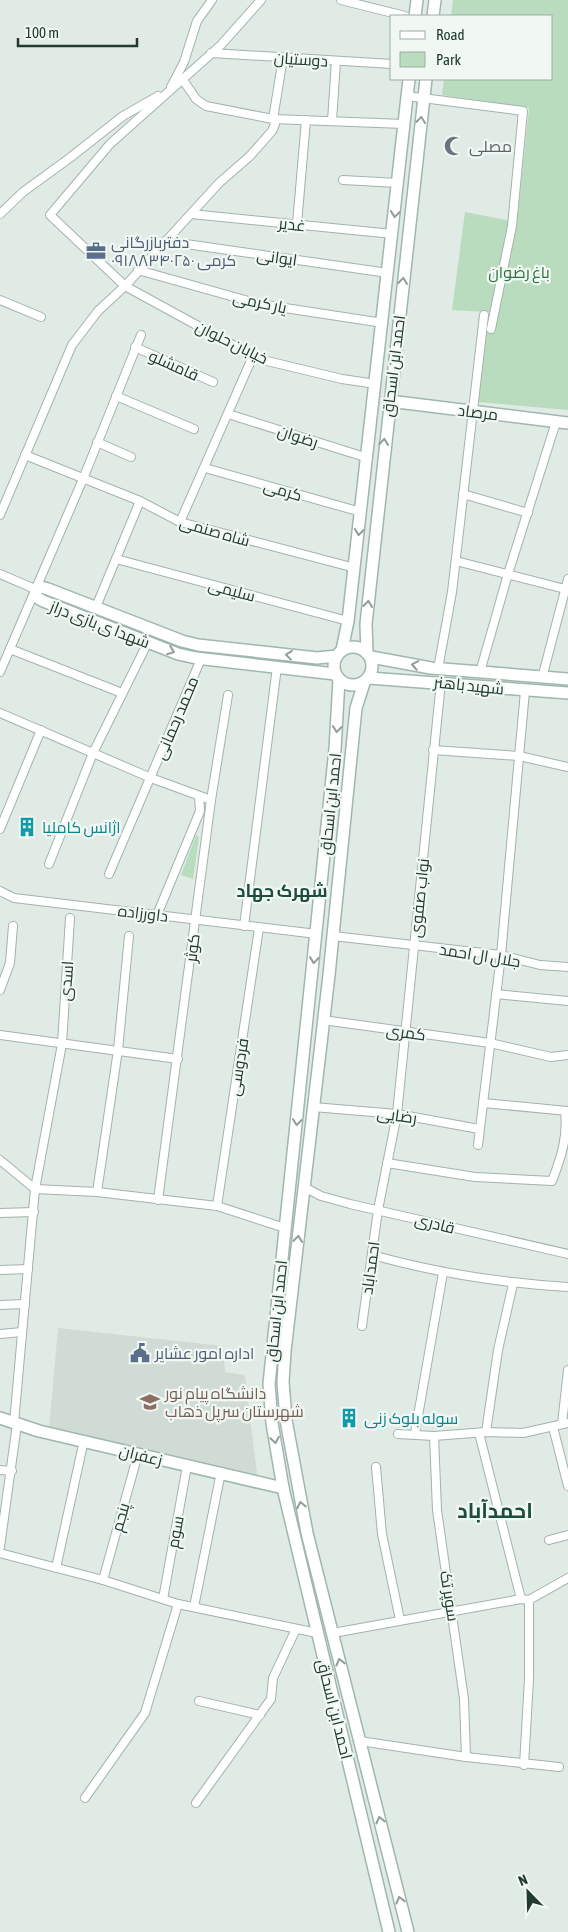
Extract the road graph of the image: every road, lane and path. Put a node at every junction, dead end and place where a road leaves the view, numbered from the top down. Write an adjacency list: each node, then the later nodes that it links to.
1 (212, 0): 17 (street)
2 (261, 0): 10 (street)
3 (341, 0): 6 (street)
4 (417, 0): 8 (main road)
5 (435, 0): 9 (main road)
6 (350, 1): 7 (street)
7 (402, 15)
8 (415, 15)
9 (433, 15)
10 (211, 53): 11 (street, دوستیان); 14 (street)
11 (283, 58): 12 (street, دوستیان); 20 (street)
12 (336, 61): 13 (street, دوستیان); 22 (street)
13 (390, 64)
14 (183, 80): 17 (street); 20 (street)
15 (409, 80): 18 (main road, احمد ابن اسحاق)
16 (426, 80): 19 (main road, احمد ابن اسحاق)
17 (170, 90): 26 (street); 33 (street, خیابان حلوان)
18 (407, 96): 19 (street); 23 (main road, احمد ابن اسحاق)
19 (424, 98): 38 (street); 45 (main road, احمد ابن اسحاق, one-way to 19)
20 (273, 119): 21 (street); 27 (street)
21 (306, 120): 22 (street); 28 (street)
22 (332, 121): 23 (street)
23 (404, 124): 25 (main road, احمد ابن اسحاق)
24 (342, 180): 25 (street)
25 (398, 183): 29 (main road, احمد ابن اسحاق, one-way to 29)
26 (0, 214)
27 (191, 214): 28 (street, غدیر); 30 (street)
28 (298, 224): 29 (street, غدیر)
29 (393, 234): 32 (main road, احمد ابن اسحاق)
30 (165, 241): 31 (street); 32 (street, ایوانی)
31 (138, 270): 33 (street); 37 (street, یار کرمی)
32 (388, 274): 37 (main road, احمد ابن اسحاق)
33 (125, 286): 41 (street, خیابان حلوان); 51 (street)
34 (0, 300): 36 (street)
35 (484, 315): 46 (street)
36 (41, 317)
37 (383, 322): 43 (main road, احمد ابن اسحاق)
38 (491, 329)
39 (140, 334): 40 (street)
40 (135, 347): 42 (street, قامشلو); 44 (street)
41 (253, 356): 43 (street, خیابان حلوان); 47 (street)
42 (213, 382)
43 (376, 384): 53 (main road, احمد ابن اسحاق)
44 (116, 396): 49 (street); 50 (street)
45 (389, 401): 46 (main road, مرصاد); 75 (main road, احمد ابن اسحاق, one-way to 45)
46 (472, 411): 48 (main road, مرصاد); 56 (street)
47 (228, 414): 53 (street, رضوان); 54 (street)
48 (562, 423): 59 (street)
49 (194, 429)
50 (97, 442): 52 (street); 55 (street)
51 (26, 455): 55 (street, شاه صنمی); 60 (street)
52 (131, 457)
53 (368, 458): 58 (main road, احمد ابن اسحاق)
54 (205, 468): 58 (street, کرمی); 61 (street)
55 (83, 479): 57 (street, شاه صنمی); 68 (street)
56 (463, 494): 59 (street); 63 (street)
57 (140, 501): 61 (street, شاه صنمی); 62 (street)
58 (362, 512): 64 (main road, احمد ابن اسحاق, one-way to 64)
59 (528, 513): 66 (street)
60 (0, 515)
61 (180, 522): 64 (street, شاه صنمی)
62 (116, 559): 70 (street); 71 (street, سلیمی)
63 (456, 561): 66 (street); 78 (street)
64 (355, 568): 71 (main road, احمد ابن اسحاق)
65 (0, 574): 68 (street)
66 (508, 574): 69 (street); 80 (street)
67 (568, 579): 69 (street)
68 (35, 589): 70 (main road, شهدا ی بازی دراز); 72 (main road, شهدا ی بازی دراز); 73 (street)
69 (566, 589): 83 (street)
70 (96, 607): 74 (main road, شهدا ی بازی دراز, one-way to 70)
71 (348, 621): 74 (main road, احمد ابن اسحاق)
72 (148, 642): 76 (main road, شهدا ی بازی دراز, one-way to 76); 90 (street)
73 (10, 648): 79 (street); 90 (street)
74 (340, 653): 75 (main road); 82 (main road)
75 (369, 655): 78 (main road, شهید باهنر, one-way to 75); 85 (main road)
76 (201, 659): 77 (main road, شهدا ی بازی دراز); 98 (street, محمد رحمانی)
77 (277, 667): 82 (main road, شهدا ی بازی دراز); 109 (street)
78 (438, 669): 80 (main road, شهید باهنر)
79 (0, 672)
80 (480, 672): 81 (main road, شهید باهنر)
81 (520, 676): 83 (main road, شهید باهنر); 87 (main road)
82 (337, 677): 85 (main road); 111 (main road, احمد ابن اسحاق, one-way to 111)
83 (543, 678): 84 (main road, شهید باهنر); 88 (main road)
84 (568, 679)
85 (367, 680): 86 (main road, شهید باهنر); 113 (main road, احمد ابن اسحاق)
86 (440, 682): 87 (main road, شهید باهنر); 94 (street, نواب صفوی)
87 (521, 691): 88 (main road, شهید باهنر); 96 (street)
88 (543, 692): 89 (main road, شهید باهنر)
89 (568, 693)
90 (122, 694): 95 (street)
91 (228, 695): 100 (street, کوثر)
92 (0, 713): 93 (street)
93 (41, 730): 95 (street); 101 (street)
94 (433, 750): 96 (street); 114 (street, نواب صفوی)
95 (93, 753): 98 (street); 102 (street)
96 (519, 756): 97 (street); 115 (street)
97 (568, 767)
98 (151, 778): 99 (street); 103 (street, محمد رحمانی)
99 (199, 796): 100 (street); 105 (street)
100 (211, 800): 107 (street, کوثر)
101 (0, 830)
102 (49, 864)
103 (109, 874)
104 (0, 891): 105 (street, داورزاده)
105 (157, 915): 107 (street, داورزاده)
106 (70, 918): 124 (street, اسدی)
107 (196, 920): 109 (street, داورزاده); 127 (street, کوثر)
108 (13, 926): 117 (street)
109 (244, 926): 110 (street, داورزاده)
110 (259, 928): 111 (street, داورزاده); 141 (street, فردوسی)
111 (317, 934): 136 (main road, احمد ابن اسحاق, one-way to 136)
112 (129, 936): 125 (street)
113 (333, 936): 114 (street, جلال ال احمد); 120 (main road, احمد ابن اسحاق)
114 (414, 945): 115 (street, جلال ال احمد); 121 (street, نواب صفوی)
115 (501, 955): 116 (street, جلال ال احمد); 118 (street)
116 (568, 967)
117 (0, 990)
118 (496, 994): 119 (street); 123 (street)
119 (568, 1001)
120 (323, 1020): 121 (street, کمری); 129 (main road, احمد ابن اسحاق)
121 (404, 1032): 123 (street, کمری); 131 (street, نواب صفوی)
122 (0, 1035): 124 (street)
123 (490, 1043): 126 (street, کمری); 128 (street)
124 (62, 1044): 125 (street); 138 (street, اسدی)
125 (118, 1050): 127 (street); 139 (street)
126 (568, 1055)
127 (178, 1059): 140 (street, کوثر)
128 (483, 1102): 130 (street); 132 (street)
129 (313, 1107): 131 (street, رضایی); 137 (main road, احمد ابن اسحاق)
130 (567, 1111): 135 (street)
131 (397, 1114): 132 (street, رضایی); 135 (street, نواب صفوی)
132 (480, 1129): 133 (street)
133 (478, 1145)
134 (0, 1160): 138 (street)
135 (387, 1163): 142 (street, احمداباد)
136 (290, 1184): 137 (main road); 145 (main road, احمد ابن اسحاق)
137 (304, 1187): 142 (street, قادری); 146 (main road, احمد ابن اسحاق)
138 (35, 1189): 139 (street); 143 (street, اسدی)
139 (97, 1192): 140 (street)
140 (158, 1200): 141 (street)
141 (217, 1206): 147 (street)
142 (378, 1210): 148 (street, قادری); 149 (street, احمداباد)
143 (34, 1212): 144 (street); 150 (street, اسدی)
144 (0, 1213)
145 (286, 1216): 146 (main road); 147 (main road, احمد ابن اسحاق)
146 (300, 1217): 193 (main road, احمد ابن اسحاق, one-way to 146)
147 (285, 1228): 177 (main road, احمد ابن اسحاق, one-way to 177)
148 (568, 1254)
149 (372, 1255): 152 (street); 157 (street, احمداباد)
150 (28, 1269): 151 (street); 155 (street, اسدی)
151 (0, 1270)
152 (443, 1273): 153 (street); 167 (street)
153 (513, 1284): 154 (street); 165 (street)
154 (568, 1287)
155 (25, 1304): 156 (street); 158 (street, اسدی)
156 (0, 1305)
157 (362, 1326)
158 (22, 1332): 159 (street); 162 (street, اسدی)
159 (0, 1334)
160 (568, 1370): 163 (street)
161 (0, 1418): 162 (main road, زعفران)
162 (15, 1423): 169 (main road, زعفران); 174 (street, اسدی)
163 (565, 1424): 164 (street)
164 (553, 1427): 165 (street); 176 (street)
165 (482, 1433): 168 (street); 186 (street)
166 (398, 1434): 167 (street)
167 (415, 1434): 168 (street)
168 (434, 1436): 189 (street, سوپر تک)
169 (84, 1440): 170 (main road, زعفران); 182 (street)
170 (138, 1454): 171 (main road, زعفران); 184 (street, پنجم)
171 (187, 1466): 175 (main road, زعفران); 185 (street, سوم)
172 (376, 1467): 190 (street)
173 (0, 1470): 174 (street)
174 (12, 1471): 180 (street, اسدی)
175 (221, 1472): 177 (main road, زعفران); 188 (street)
176 (568, 1486)
177 (283, 1488): 192 (main road, احمد ابن اسحاق)
178 (568, 1535): 179 (street)
179 (549, 1540)
180 (0, 1547)
181 (0, 1553): 182 (street)
182 (56, 1568): 184 (street)
183 (568, 1578): 186 (street)
184 (103, 1580): 185 (street)
185 (163, 1599): 187 (street)
186 (525, 1600): 189 (street); 198 (street)
187 (178, 1604): 188 (street); 200 (street)
188 (194, 1607): 191 (street)
189 (453, 1611): 190 (street); 197 (street, سوپر تک)
190 (400, 1620): 193 (street)
191 (296, 1629): 192 (street); 195 (street)
192 (317, 1633): 203 (main road, احمد ابن اسحاق)
193 (333, 1633): 196 (main road, احمد ابن اسحاق, one-way to 193)
194 (199, 1701): 195 (street)
195 (260, 1715): 201 (street)
196 (360, 1741): 197 (street); 202 (main road, احمد ابن اسحاق, one-way to 196)
197 (466, 1757): 198 (street)
198 (524, 1765): 199 (street)
199 (559, 1767)
200 (85, 1798)
201 (196, 1804)
202 (392, 1867): 203 (main road); 205 (main road, احمد ابن اسحاق, one-way to 202)
203 (374, 1872): 204 (main road, احمد ابن اسحاق)
204 (390, 1932)
205 (408, 1932)

